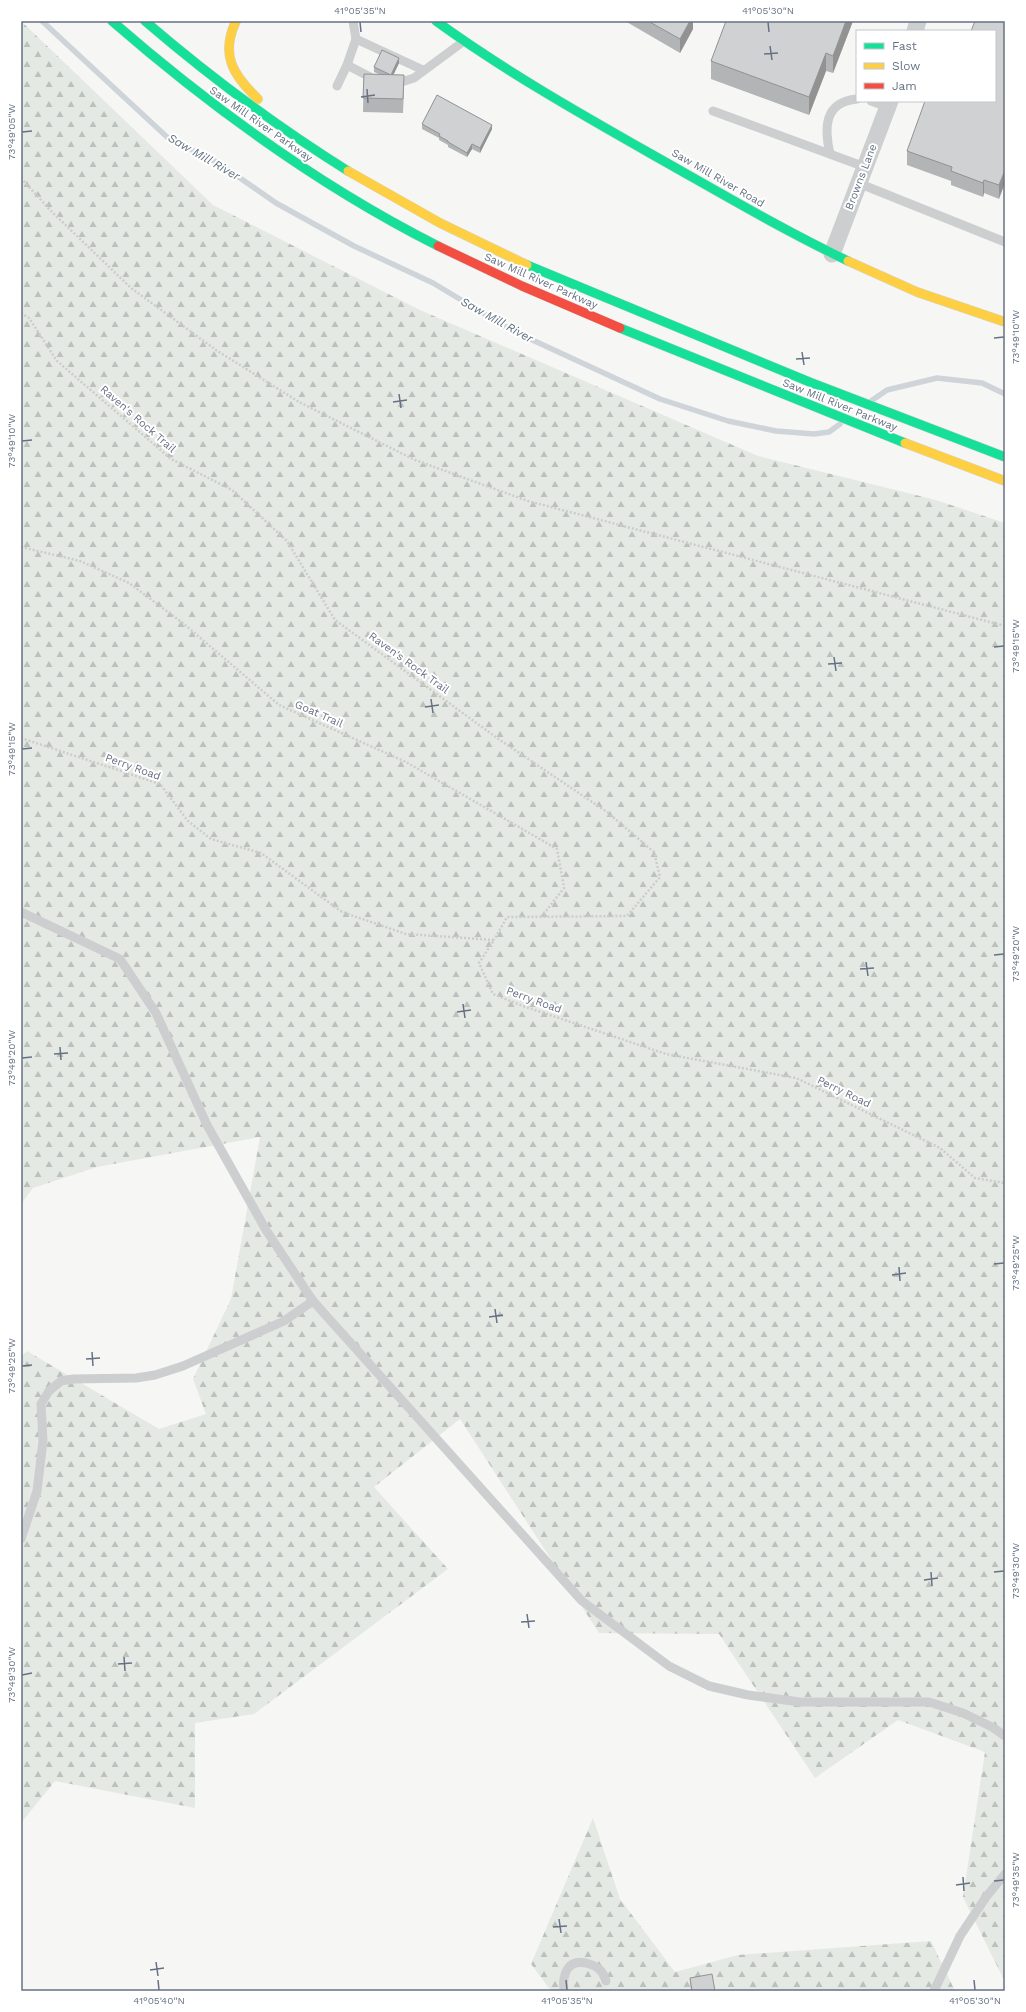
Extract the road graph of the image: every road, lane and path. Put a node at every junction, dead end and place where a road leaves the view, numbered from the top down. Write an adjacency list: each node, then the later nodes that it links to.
1 (112, 21): 25 (main road, Saw Mill River Parkway)
2 (145, 21): 16 (main road, Saw Mill River Parkway)
3 (236, 21): 16 (main road)
4 (353, 21): 6 (lane)
5 (436, 21): 7 (main road, Saw Mill River Road)
6 (356, 39): 8 (lane); 9 (lane)
7 (464, 41): 9 (lane); 21 (main road, Saw Mill River Road)
8 (347, 65): 9 (lane); 10 (lane)
9 (423, 70)
10 (337, 86)
11 (856, 99): 15 (lane)
12 (877, 102): 13 (lane)
13 (889, 104): 17 (street, Browns Lane)
14 (713, 111): 15 (lane)
15 (830, 154): 17 (lane)
16 (322, 155): 24 (main road, Saw Mill River Parkway)
17 (865, 167): 19 (street, Browns Lane)
18 (21, 178): 27 (path)
19 (858, 183): 20 (lane); 21 (street, Browns Lane)
20 (1005, 242)
21 (832, 254): 23 (main road, Saw Mill River Road)
22 (21, 313): 30 (path, Raven's Rock Trail)
23 (1005, 322)
24 (1005, 458)
25 (1005, 481)
26 (21, 548): 30 (path, Goat Trail)
27 (1005, 626)
28 (21, 738): 31 (path, Perry Road)
29 (21, 912): 33 (lane)
30 (542, 916): 31 (path, Raven's Rock Trail)
31 (494, 940): 32 (path, Perry Road)
32 (1005, 1184)
33 (313, 1301): 34 (lane); 35 (lane)
34 (21, 1539)
35 (1005, 1736)
36 (1005, 1874): 39 (lane)
37 (606, 1981): 38 (lane)
38 (564, 1991)
39 (934, 1991)

